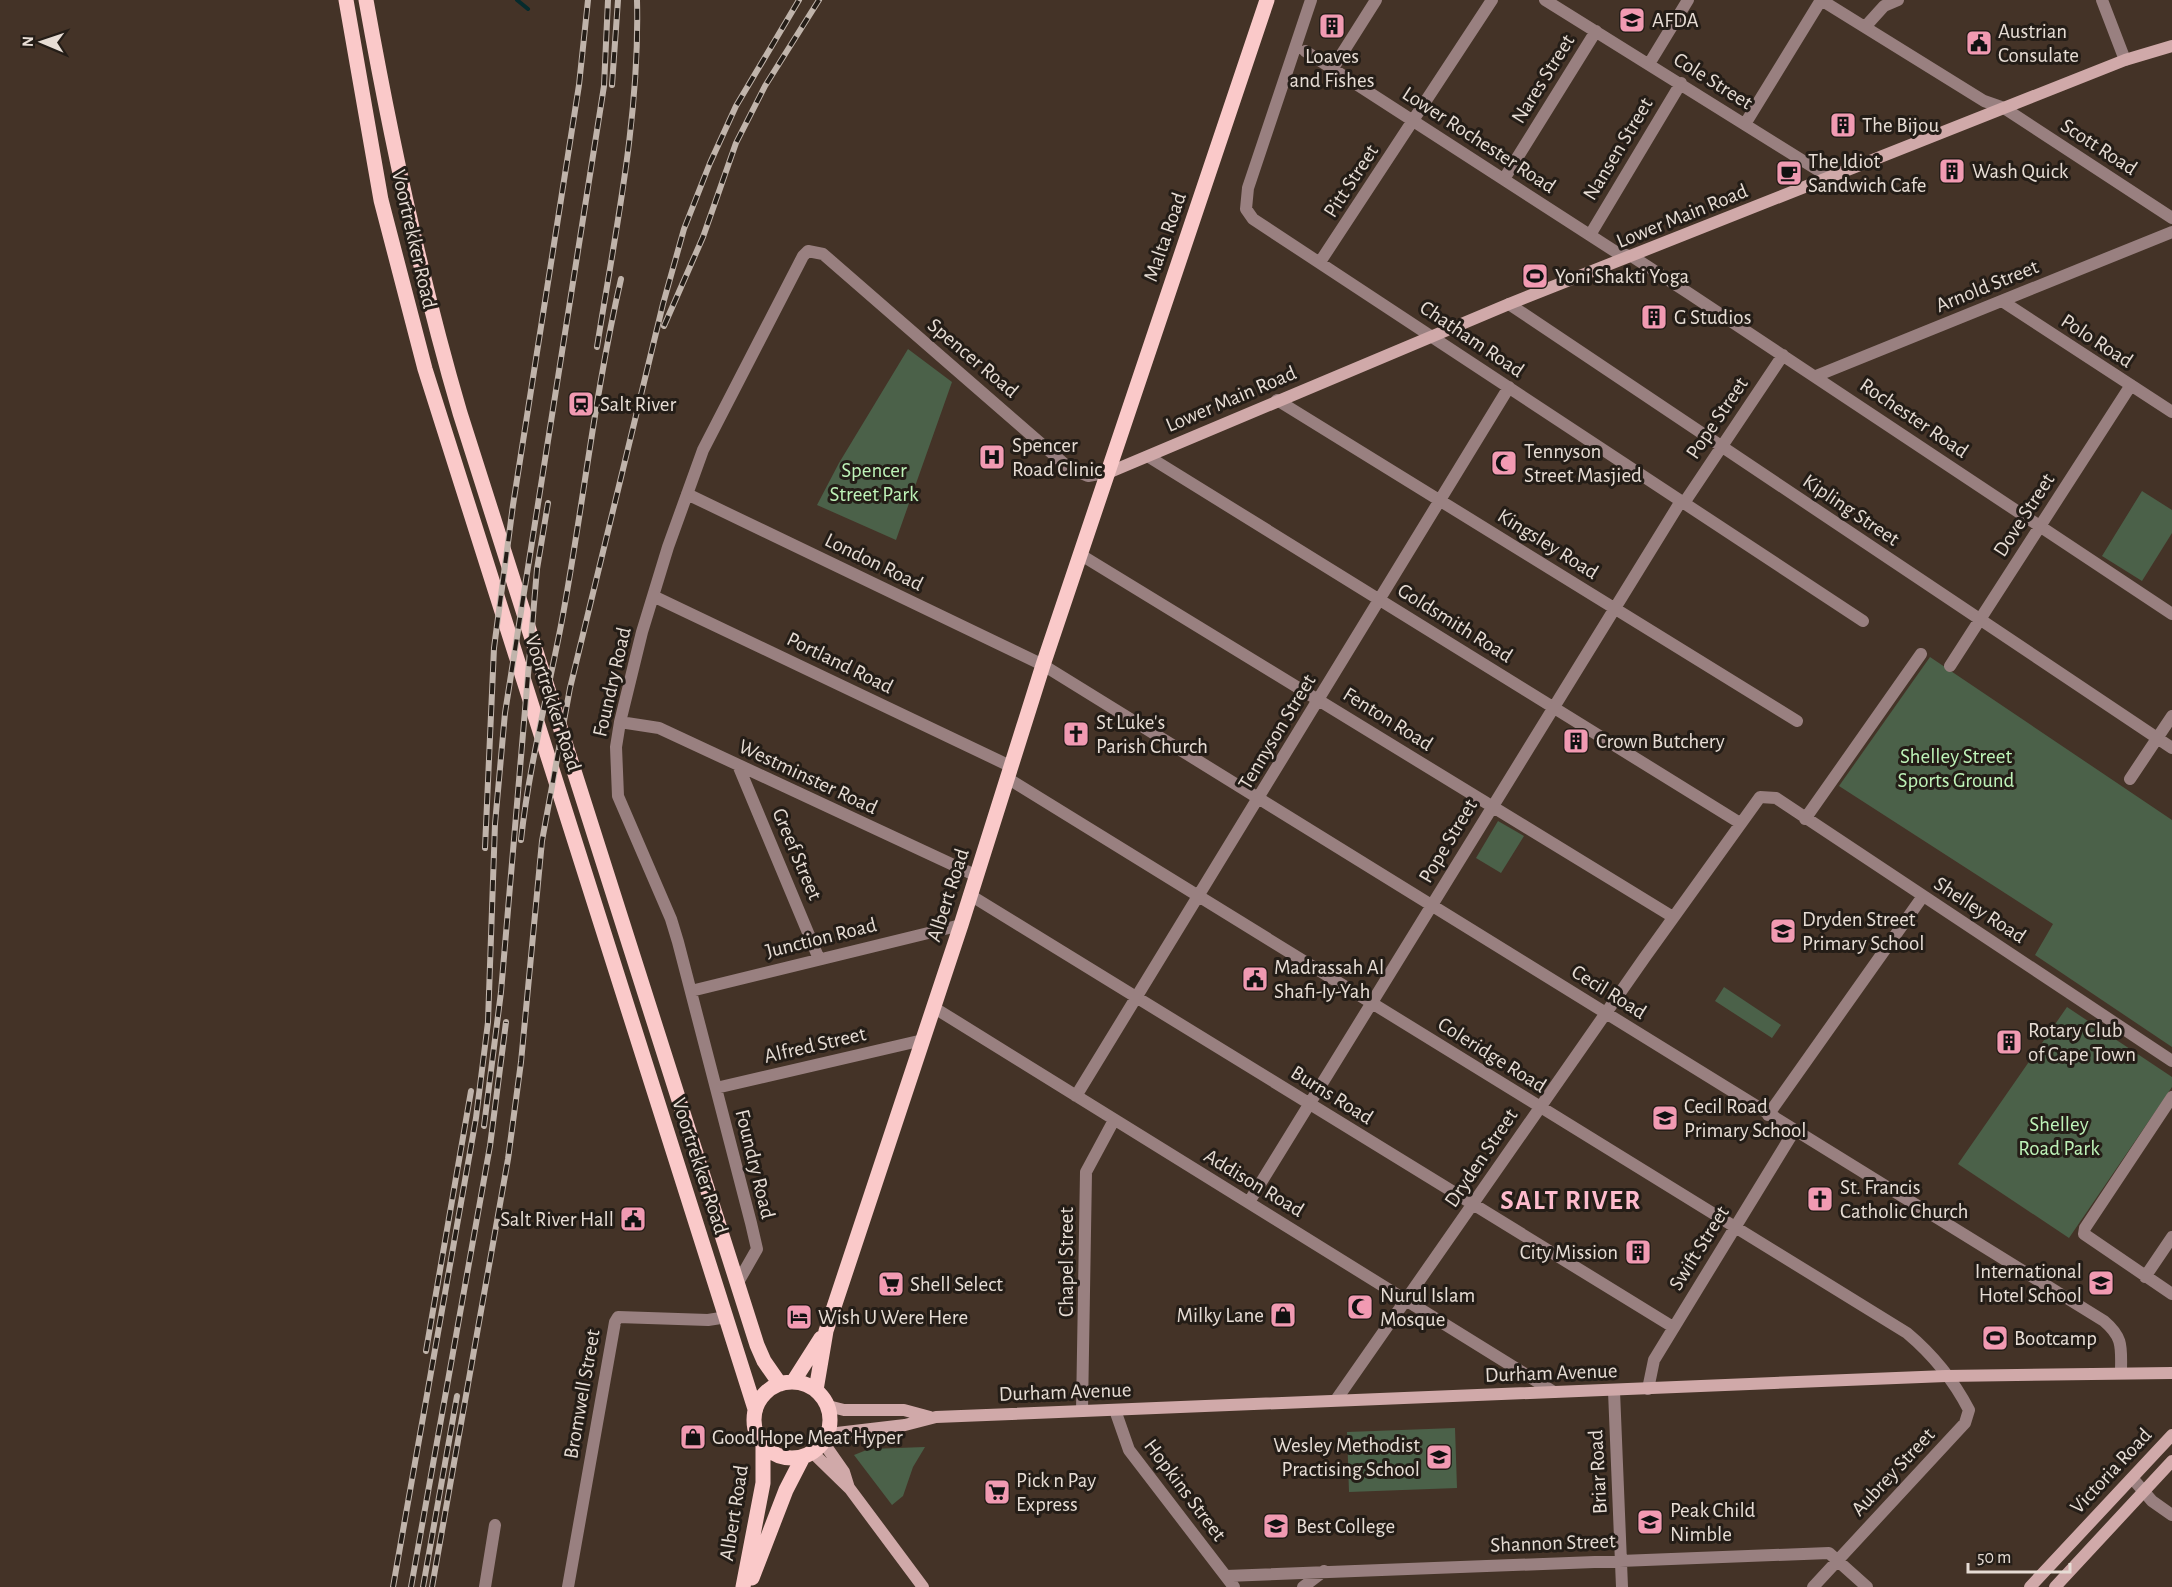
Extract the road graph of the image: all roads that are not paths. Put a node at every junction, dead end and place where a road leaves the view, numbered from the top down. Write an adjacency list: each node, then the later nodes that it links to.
1 (346, 0): 105 (main road, Voortrekker Road)
2 (366, 0): 102 (main road, Voortrekker Road)
3 (1267, 0): 13 (main road, Malta Road)
4 (1272, 0): 13 (main road, Malta Road)
5 (1311, 0): 32 (street, Chatham Road)
6 (1376, 0): 20 (street)
7 (1492, 0): 23 (street, Pitt Street)
8 (1545, 0): 15 (street, Cole Street)
9 (1688, 0): 19 (street)
10 (1821, 0): 14 (street, Scott Road); 24 (street)
11 (1898, 0): 14 (street)
12 (2102, 0): 18 (street)
13 (1263, 17): 44 (main road, Malta Road)
14 (1865, 27): 22 (street, Scott Road)
15 (1596, 31): 19 (street, Cole Street); 26 (street, Nares Street)
16 (2172, 46): 18 (street, Lower Main Road)
17 (1305, 51): 20 (street, Lower Rochester Road)
18 (2125, 60): 22 (street, Lower Main Road)
19 (1649, 64): 21 (street, Cole Street)
20 (1333, 68): 23 (street, Lower Rochester Road)
21 (1680, 84): 24 (street, Cole Street); 29 (street, Nansen Street)
22 (2004, 108): 25 (street, Lower Main Road); 27 (street, Scott Road)
23 (1413, 120): 26 (street, Lower Rochester Road); 32 (street, Pitt Street)
24 (1745, 123): 25 (street, Cole Street)
25 (1829, 177): 31 (street, Lower Main Road)
26 (1504, 179): 29 (street, Lower Rochester Road)
27 (2172, 218)
28 (2172, 232): 33 (street, Arnold Street)
29 (1590, 235): 31 (street, Lower Rochester Road)
30 (818, 252): 44 (street, Spencer Road); 45 (street, Foundry Road)
31 (1633, 257): 34 (street, Lower Main Road); 36 (street, Rochester Road)
32 (1320, 262): 35 (street, Chatham Road)
33 (2002, 301): 37 (street, Arnold Street); 38 (street, Polo Road)
34 (1509, 304): 35 (street, Lower Main Road); 42 (street, Kipling Street)
35 (1432, 336): 39 (street, Chatham Road); 40 (street, Lower Main Road)
36 (1783, 355): 37 (street, Rochester Road); 42 (street, Pope Street)
37 (1816, 376): 48 (street, Rochester Road)
38 (2131, 385): 41 (street, Polo Road); 48 (street, Dove Street)
39 (1509, 387): 46 (street, Tennyson Street); 47 (street, Chatham Road)
40 (1277, 400): 43 (street, Lower Main Road); 46 (street, Kingsley Road)
41 (2172, 412)
42 (1721, 447): 47 (street, Pope Street); 54 (street, Kipling Street)
43 (1149, 457): 44 (street, Lower Main Road); 51 (street, Goldsmith Road)
44 (1110, 472): 49 (main road, Albert Road)
45 (687, 494): 50 (street, Foundry Road); 57 (street, London Road)
46 (1440, 500): 51 (street, Tennyson Street); 52 (street, Kingsley Road)
47 (1683, 502): 52 (street, Pope Street); 55 (street, Chatham Road)
48 (2041, 526): 53 (street, Rochester Road); 54 (street, Dove Street)
49 (1081, 555): 57 (main road, Albert Road); 59 (street, Fenton Road)
50 (653, 596): 63 (street, Foundry Road); 67 (street, Portland Road)
51 (1380, 600): 59 (street, Tennyson Street); 60 (street, Goldsmith Road)
52 (1614, 608): 60 (street, Pope Street); 62 (street, Kingsley Road)
53 (2172, 614)
54 (1979, 619): 58 (street, Dove Street); 64 (street, Kipling Street)
55 (1863, 621)
56 (1921, 654): 72 (street)
57 (1043, 665): 67 (main road, Albert Road); 70 (street, Cecil Road)
58 (1950, 666)
59 (1320, 699): 70 (street, Tennyson Street); 71 (street, Fenton Road)
60 (1552, 707): 71 (street, Pope Street); 73 (street, Goldsmith Road)
61 (2172, 716): 64 (street)
62 (1797, 721)
63 (620, 722): 66 (street, Westminster Road); 82 (street, Foundry Road)
64 (2157, 738): 65 (street, Kipling Street); 68 (street)
65 (2172, 748)
66 (738, 765): 74 (street, Westminster Road); 81 (street, Greef Street)
67 (1008, 772): 74 (main road, Albert Road); 77 (street, Coleridge Road)
68 (2130, 779)
69 (1766, 796): 72 (street, Shelley Road); 73 (street, Dryden Street)
70 (1259, 798): 77 (street, Tennyson Street); 78 (street, Cecil Road)
71 (1492, 806): 78 (street, Pope Street); 79 (street, Fenton Road)
72 (1805, 819): 76 (street, Shelley Road)
73 (1740, 823): 79 (street, Dryden Street)
74 (976, 876): 75 (main road, Albert Road)
75 (970, 895): 80 (main road, Albert Road); 83 (street, Burns Road)
76 (1923, 896): 88 (street, Shelley Road); 94 (street)
77 (1198, 897): 83 (street, Tennyson Street); 84 (street, Coleridge Road)
78 (1433, 905): 84 (street, Pope Street); 86 (street, Cecil Road)
79 (1674, 917): 86 (street, Dryden Street)
80 (961, 925): 81 (street, Junction Road); 85 (main road, Albert Road)
81 (819, 959): 82 (street, Junction Road)
82 (691, 991): 89 (street, Foundry Road)
83 (1137, 997): 90 (street, Tennyson Street); 92 (street, Burns Road)
84 (1372, 1003): 92 (street, Pope Street); 93 (street, Coleridge Road)
85 (933, 1007): 87 (main road, Albert Road); 90 (street, Addison Road)
86 (1606, 1013): 93 (street, Dryden Street); 94 (street, Cecil Road)
87 (923, 1040): 89 (street, Alfred Street); 107 (main road, Albert Road)
88 (2172, 1060)
89 (716, 1089): 102 (street, Foundry Road)
90 (1076, 1096): 95 (street, Addison Road)
91 (2172, 1096): 101 (street)
92 (1310, 1104): 97 (street, Pope Street); 98 (street, Burns Road)
93 (1539, 1108): 98 (street, Dryden Street); 99 (street, Coleridge Road)
94 (1768, 1115): 96 (street, Cecil Road)
95 (1114, 1120): 97 (street, Addison Road); 120 (street, Chapel Street)
96 (1794, 1131): 99 (street, Swift Street); 108 (street, Cecil Road)
97 (1249, 1202): 104 (street, Addison Road)
98 (1473, 1204): 104 (street, Dryden Street); 106 (street, Burns Road)
99 (1735, 1228): 106 (street, Swift Street); 110 (street, Coleridge Road)
100 (2172, 1237): 101 (street)
101 (2145, 1276): 103 (street)
102 (737, 1284): 111 (main road, Voortrekker Road)
103 (2172, 1294)
104 (1407, 1299): 115 (street, Addison Road); 116 (street, Dryden Street)
105 (727, 1317): 118 (main road, Voortrekker Road); 135 (street, Bromwell Street)
106 (1673, 1328): 112 (street, Swift Street)
107 (826, 1330): 111 (main road, Albert Road); 113 (main road, Albert Road)
108 (2121, 1373): 109 (street, Durham Avenue); 110 (street, Durham Avenue)
109 (2172, 1373)
110 (1946, 1377): 112 (street, Durham Avenue); 131 (street, Aubrey Street)
111 (787, 1383): 113 (main road); 118 (main road)
112 (1648, 1389): 114 (street, Durham Avenue)
113 (816, 1390): 117 (main road)
114 (1614, 1390): 115 (street, Durham Avenue); 130 (street, Briar Road)
115 (1554, 1392): 116 (street, Durham Avenue)
116 (1336, 1400): 119 (street, Durham Avenue)
117 (828, 1406): 121 (street, Durham Avenue); 124 (main road)
118 (756, 1409): 123 (main road)
119 (1115, 1410): 120 (street, Durham Avenue); 133 (street, Hopkins Street)
120 (1082, 1411): 121 (street, Durham Avenue)
121 (931, 1418): 124 (street, Durham Avenue)
122 (2172, 1435): 126 (street, Victoria Road)
123 (763, 1445): 124 (main road); 136 (main road, Albert Road)
124 (817, 1447): 137 (main road, Albert Road); 138 (street)
125 (2172, 1461): 127 (street, Victoria Road)
126 (2133, 1479): 127 (street); 144 (street, Victoria Road)
127 (2144, 1490): 128 (street); 145 (street, Victoria Road)
128 (2172, 1515)
129 (495, 1525): 134 (street)
130 (1621, 1560): 131 (street, Shannon Street); 132 (street, Shannon Street); 141 (street, Briar Road)
131 (1838, 1560): 142 (street, Aubrey Street); 143 (street, Shannon Street)
132 (1324, 1571): 133 (street, Shannon Street); 140 (street)
133 (1226, 1576): 139 (street, Hopkins Street)
134 (484, 1587)
135 (568, 1587)
136 (743, 1587)
137 (748, 1587)
138 (923, 1587)
139 (1234, 1587)
140 (1303, 1587)
141 (1622, 1587)
142 (1813, 1587)
143 (1868, 1587)
144 (2030, 1587)
145 (2055, 1587)

